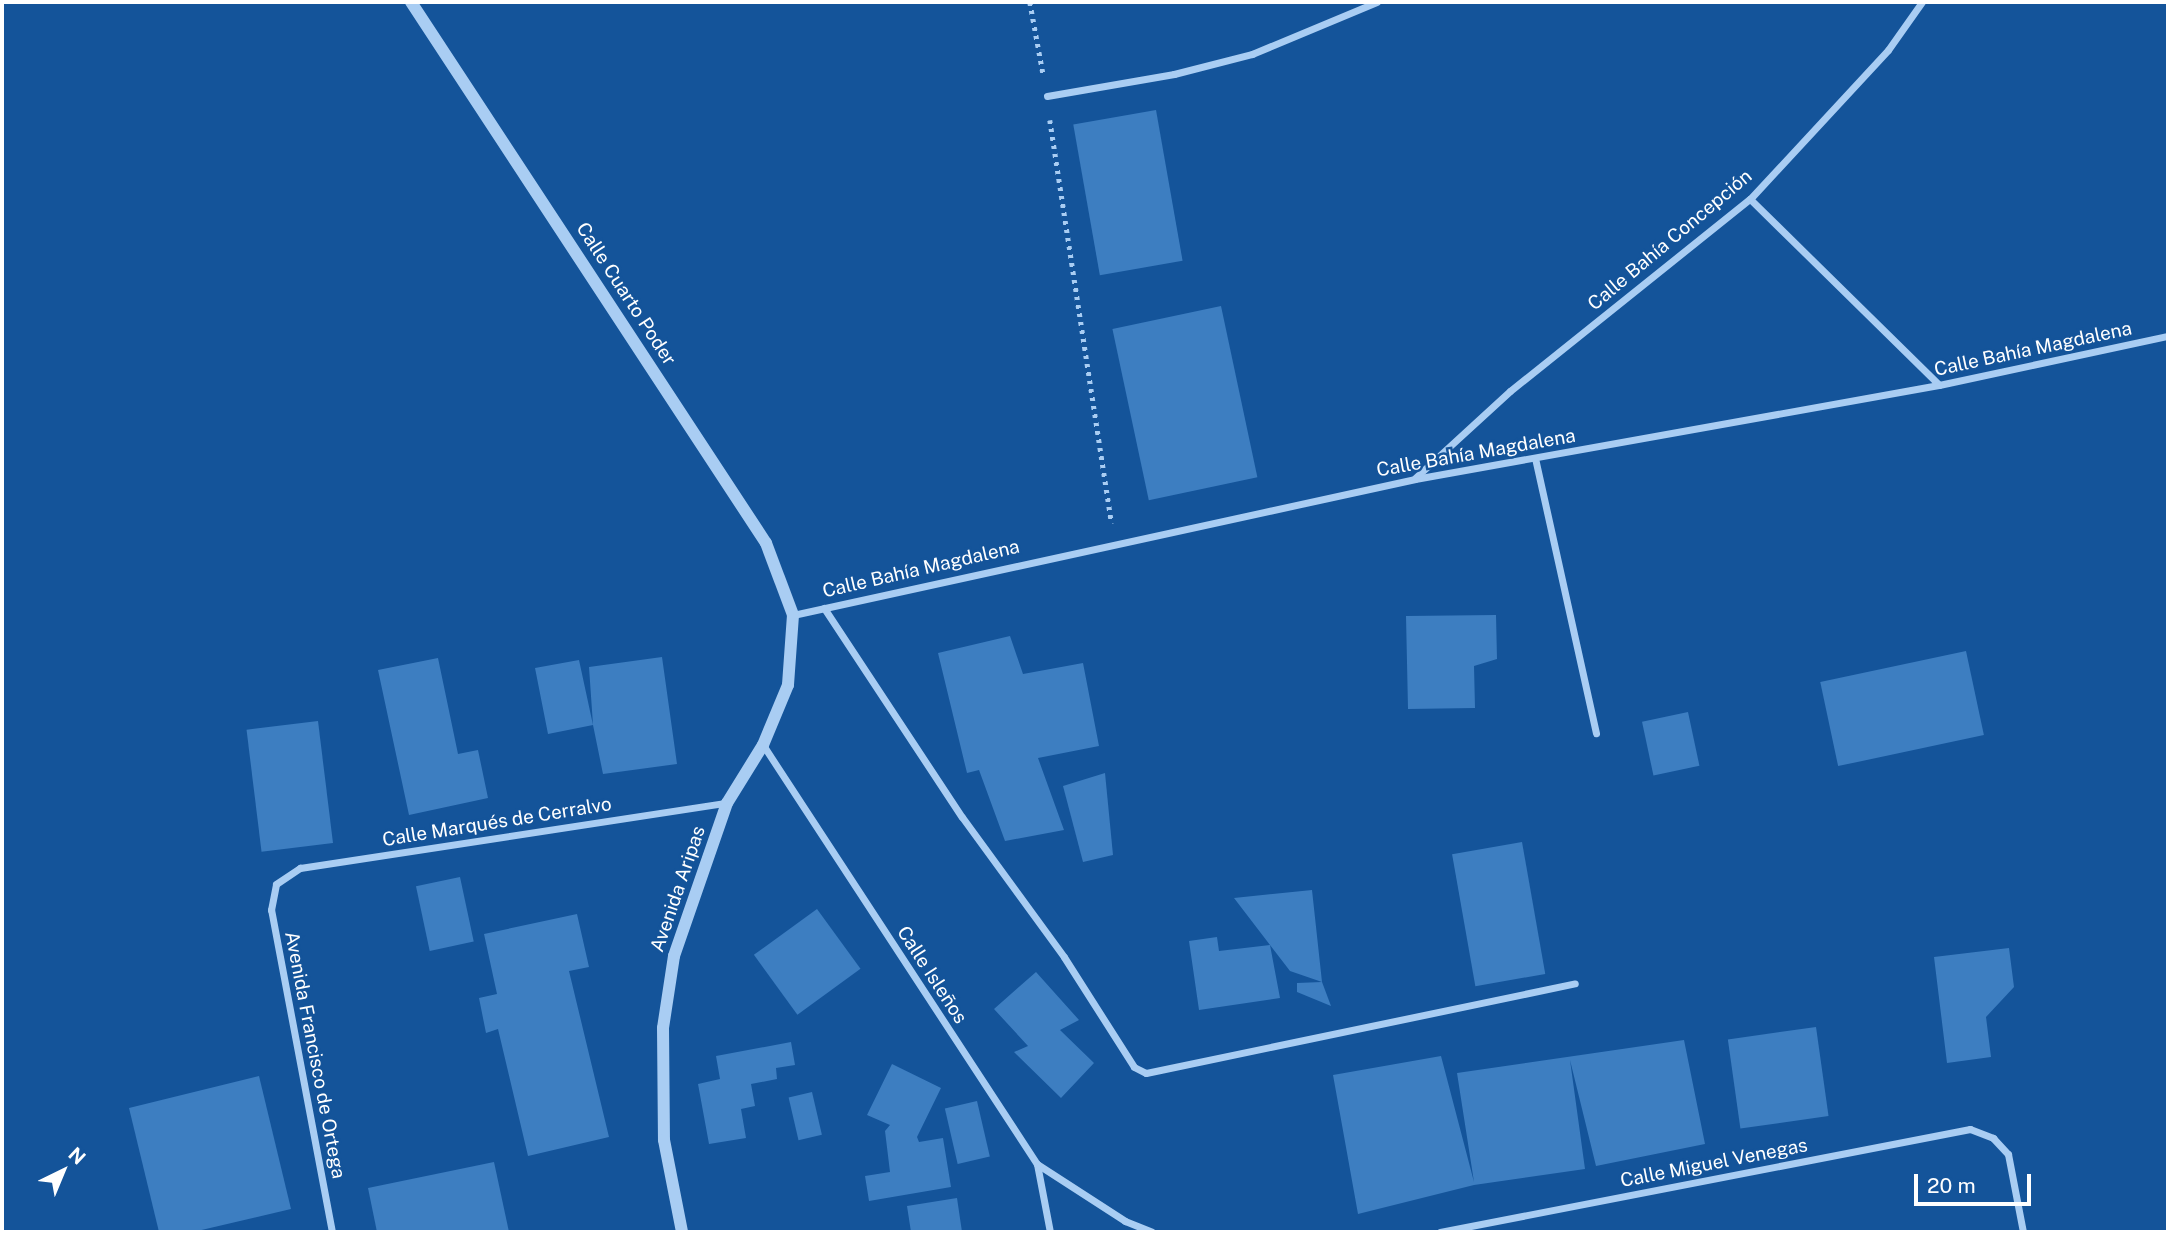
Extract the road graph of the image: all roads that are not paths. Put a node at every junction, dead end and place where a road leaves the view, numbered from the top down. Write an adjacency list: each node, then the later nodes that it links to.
1 (411, 2): 11 (street, Calle Cuarto Poder)
2 (1377, 2): 4 (street)
3 (1922, 2): 5 (street, Calle Bahía Concepción)
4 (1047, 96)
5 (1749, 199): 7 (street); 9 (street, Calle Bahía Concepción)
6 (2168, 337): 7 (street, Calle Bahía Magdalena)
7 (1939, 386): 8 (street, Calle Bahía Magdalena)
8 (1535, 458): 9 (street, Calle Bahía Magdalena); 12 (street)
9 (1415, 479): 10 (street, Calle Bahía Magdalena)
10 (824, 608): 11 (street, Calle Bahía Magdalena); 16 (street)
11 (793, 615): 13 (street, Avenida Aripas)
12 (1596, 733)
13 (763, 745): 14 (street, Avenida Aripas); 17 (street, Calle Isleños)
14 (727, 803): 15 (street, Calle Marqués de Cerralvo); 19 (street, Avenida Aripas)
15 (276, 884): 18 (street, Avenida Francisco de Ortega)
16 (1575, 983)
17 (1037, 1164): 20 (street, Calle Isleños); 21 (street)
18 (332, 1232)
19 (682, 1232)
20 (1050, 1232)
21 (1152, 1232)
22 (1440, 1232): 23 (street, Calle Miguel Venegas)
23 (2023, 1232)

